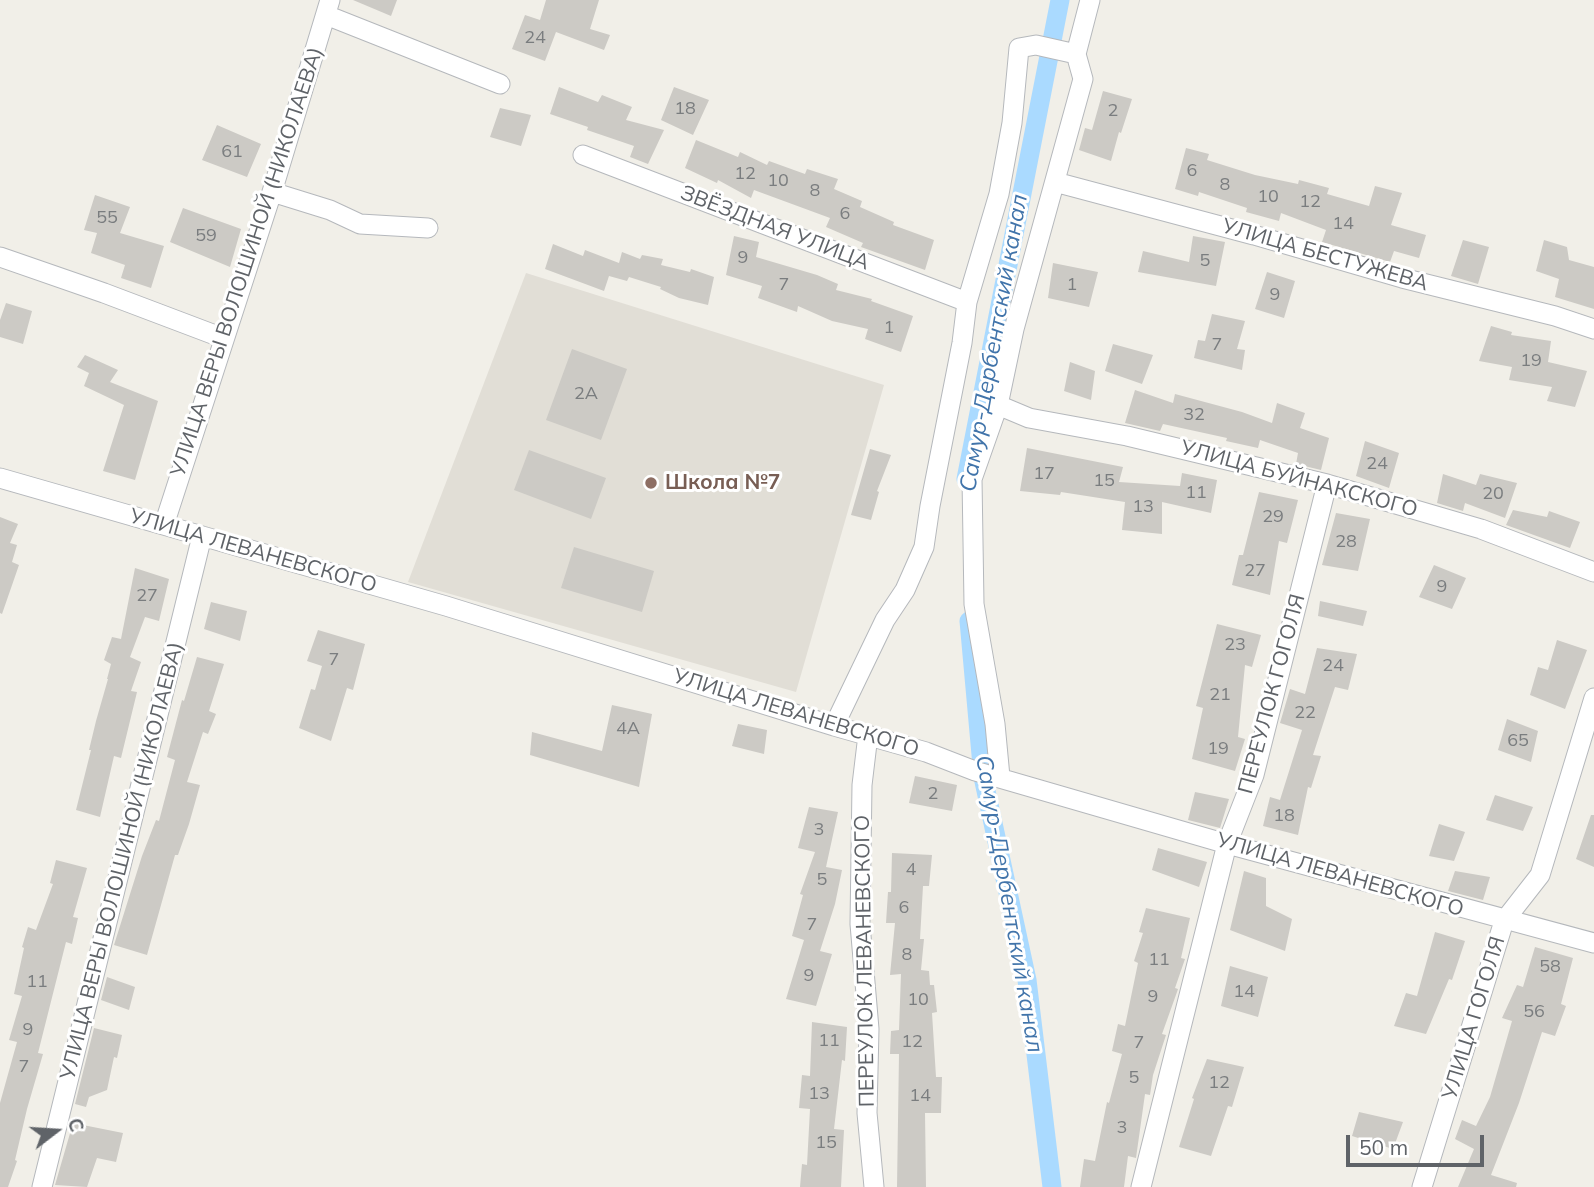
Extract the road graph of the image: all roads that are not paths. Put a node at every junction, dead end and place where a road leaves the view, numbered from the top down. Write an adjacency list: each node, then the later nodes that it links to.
1 (1090, 0): 3 (street)
2 (328, 8): 4 (street); 7 (street, УЛИЦА ВЕРЫ ВОЛОШИНОЙ (НИКОЛАЕВА))
3 (1070, 53): 6 (street); 10 (street)
4 (500, 84)
5 (583, 155): 10 (street, ЗВЁЗДНАЯ УЛИЦА)
6 (1055, 182): 11 (street, УЛИЦА БЕСТУЖЕВА); 13 (street)
7 (272, 192): 8 (street); 12 (street, УЛИЦА ВЕРЫ ВОЛОШИНОЙ (НИКОЛАЕВА))
8 (428, 228)
9 (0, 257): 12 (street)
10 (967, 302): 20 (street)
11 (1594, 328)
12 (223, 338): 16 (street, УЛИЦА ВЕРЫ ВОЛОШИНОЙ (НИКОЛАЕВА))
13 (998, 405): 15 (street, УЛИЦА БУЙНАКСКОГО); 22 (street)
14 (0, 478): 16 (street, УЛИЦА ЛЕВАНЕВСКОГО)
15 (1327, 484): 18 (street, УЛИЦА БУЙНАКСКОГО); 23 (street, ПЕРЕУЛОК ГОГОЛЯ)
16 (164, 525): 17 (street, УЛИЦА ЛЕВАНЕВСКОГО)
17 (202, 536): 20 (street, УЛИЦА ЛЕВАНЕВСКОГО); 26 (street, УЛИЦА ВЕРЫ ВОЛОШИНОЙ (НИКОЛАЕВА))
18 (1594, 572)
19 (1594, 698): 24 (street, УЛИЦА ГОГОЛЯ)
20 (834, 726): 21 (street, УЛИЦА ЛЕВАНЕВСКОГО)
21 (868, 735): 22 (street, УЛИЦА ЛЕВАНЕВСКОГО); 27 (street, ПЕРЕУЛОК ЛЕВАНЕВСКОГО)
22 (988, 775): 23 (street, УЛИЦА ЛЕВАНЕВСКОГО)
23 (1227, 844): 24 (street, УЛИЦА ЛЕВАНЕВСКОГО); 28 (street, ПЕРЕУЛОК ГОГОЛЯ)
24 (1504, 921): 25 (street, УЛИЦА ЛЕВАНЕВСКОГО); 29 (street, УЛИЦА ГОГОЛЯ)
25 (1594, 943)
26 (42, 1187)
27 (874, 1187)
28 (1141, 1187)
29 (1422, 1187)

